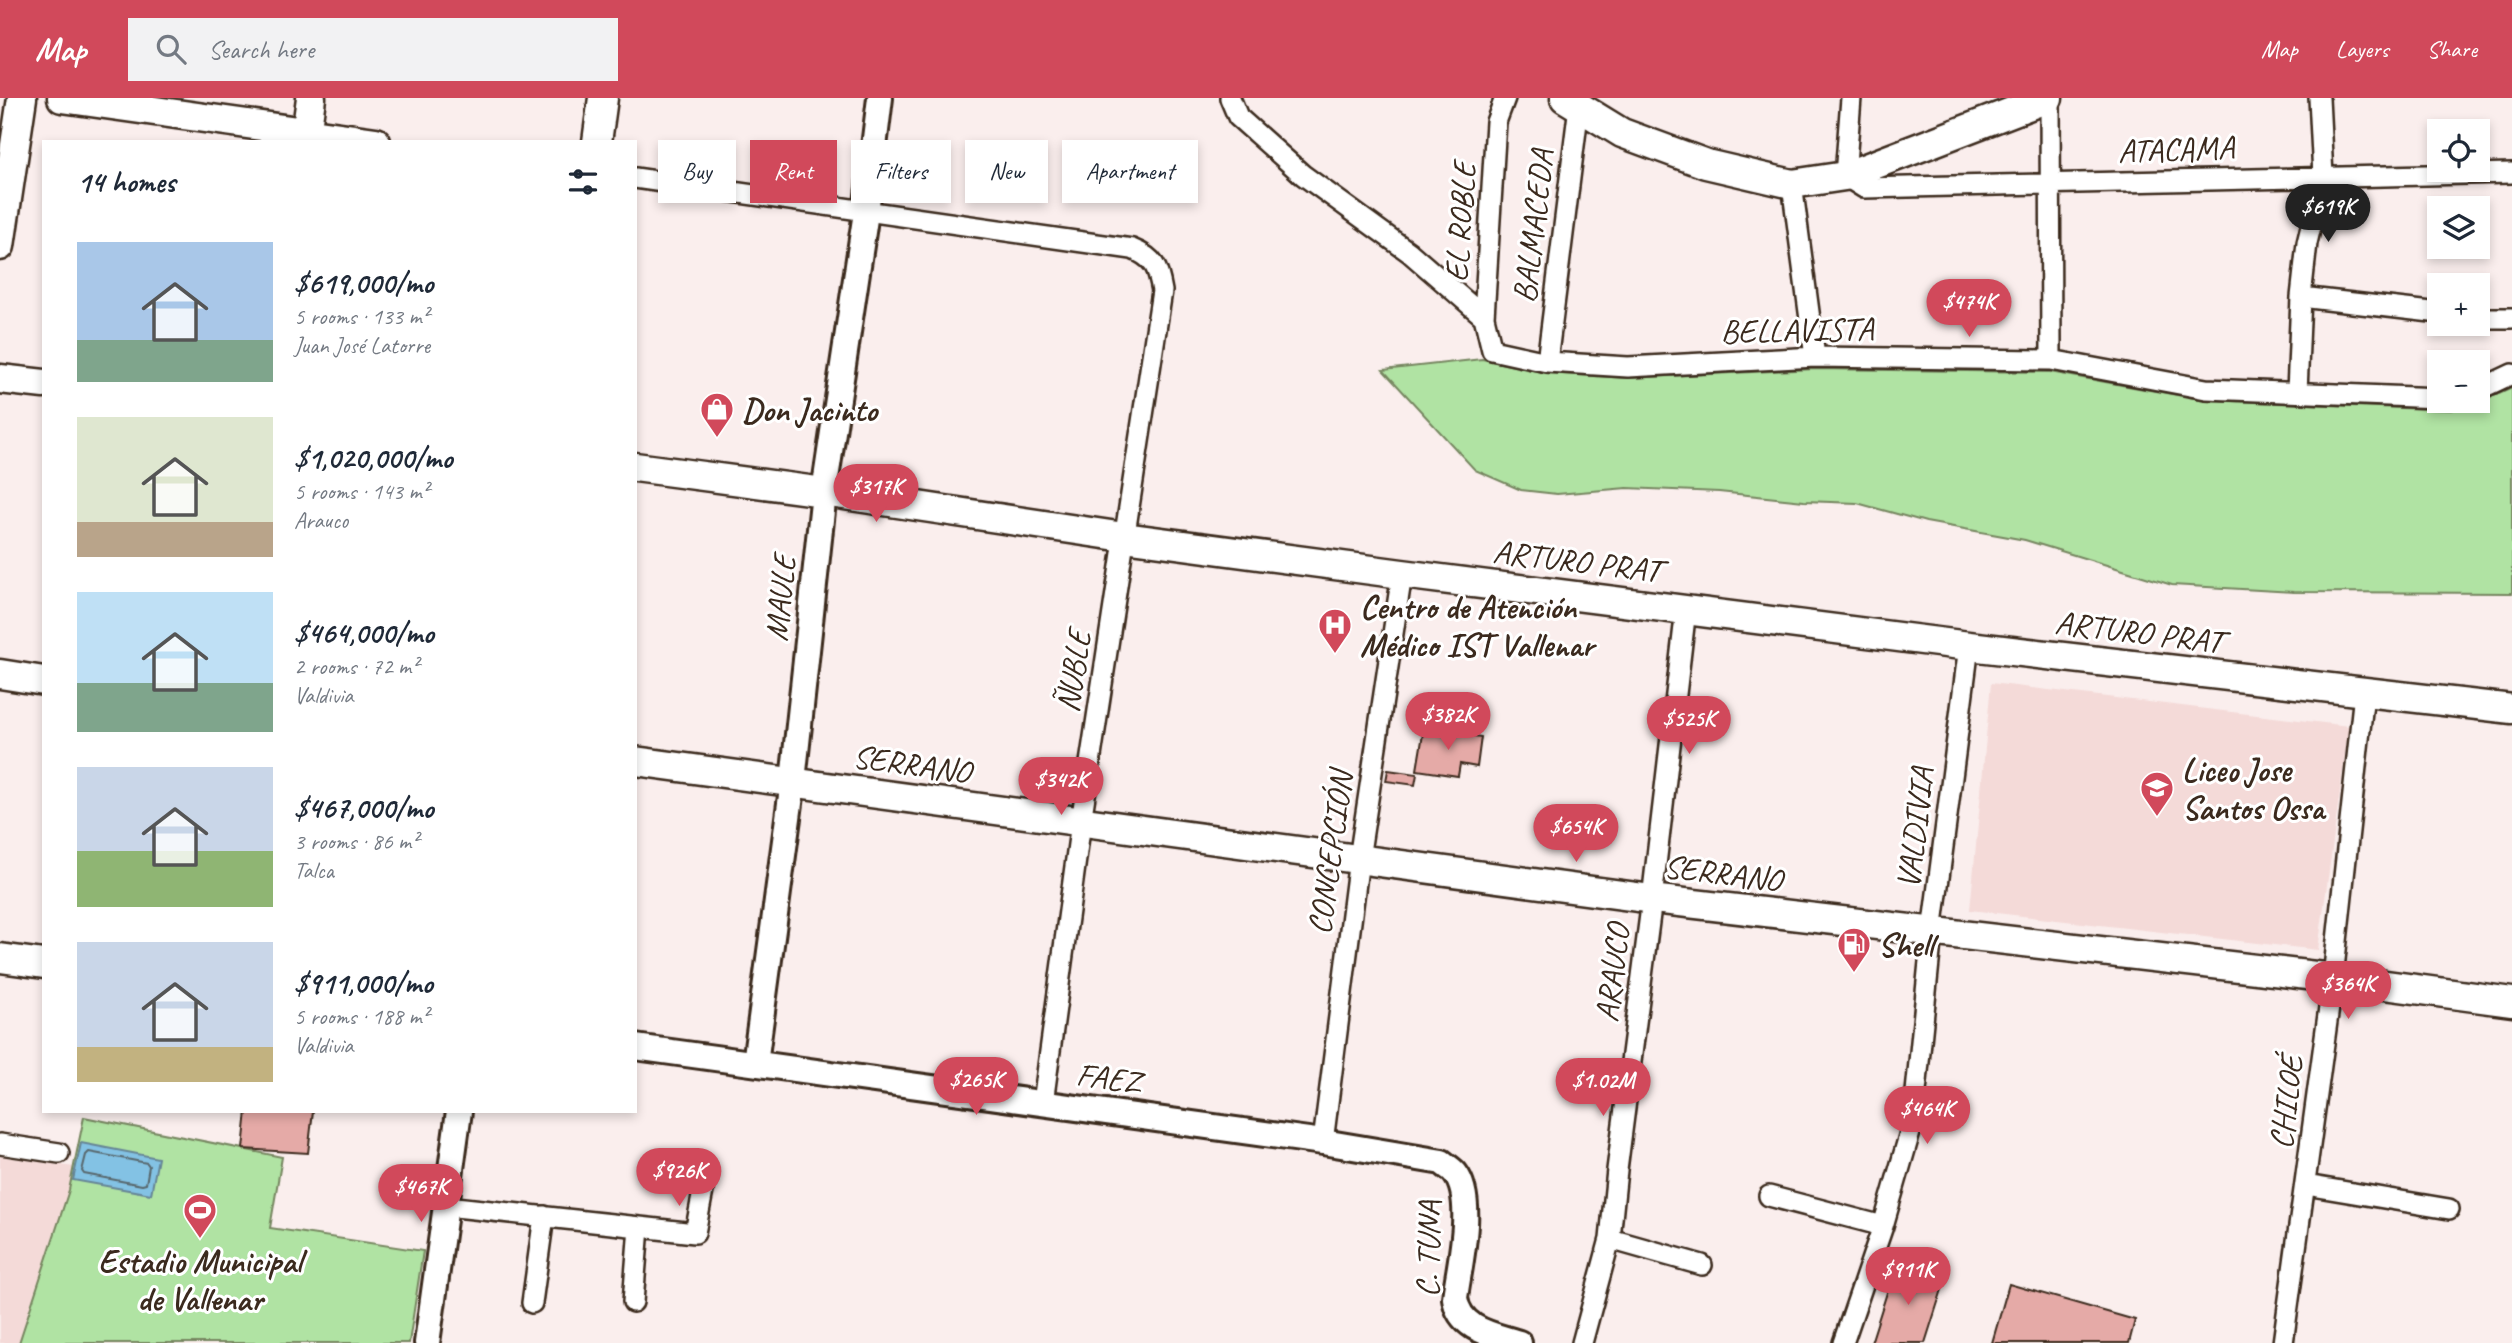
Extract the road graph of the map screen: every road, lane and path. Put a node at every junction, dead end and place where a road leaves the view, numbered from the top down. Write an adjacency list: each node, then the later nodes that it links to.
1 (22, 98): 22 (main road)
2 (62, 98): 12 (main road)
3 (311, 98): 12 (main road)
4 (603, 98): 14 (main road)
5 (880, 98): 21 (street, MAULE)
6 (1230, 98): 25 (street)
7 (1506, 98): 25 (street, EL ROBLE)
8 (1851, 98): 16 (street)
9 (2049, 98): 16 (main road); 20 (street)
10 (2319, 98): 17 (street)
11 (1575, 101): 19 (main road); 31 (street, BALMACEDA)
12 (305, 137): 13 (main road)
13 (348, 140)
14 (597, 140)
15 (2512, 173): 17 (street, ATACAMA)
16 (1845, 176): 19 (main road); 20 (street, ATACAMA)
17 (2323, 176): 20 (street, ATACAMA); 23 (street)
18 (637, 178): 21 (street)
19 (1792, 184): 29 (street)
20 (2049, 184): 30 (street)
21 (866, 212): 39 (street, MAULE); 40 (street, ÑUBLE)
22 (0, 246)
23 (2301, 297): 24 (street); 36 (street)
24 (2427, 312)
25 (1484, 317): 28 (street, EL ROBLE)
26 (2512, 317): 27 (street)
27 (2490, 318)
28 (1492, 350): 31 (street, BELLAVISTA)
29 (1815, 357): 30 (street, BELLAVISTA); 31 (street, BELLAVISTA)
30 (2052, 360): 36 (street, BELLAVISTA)
31 (1547, 362)
32 (2512, 374): 35 (street)
33 (0, 379): 34 (main road)
34 (42, 384)
35 (2490, 384)
36 (2297, 392): 37 (street, BELLAVISTA)
37 (2427, 397)
38 (637, 467): 39 (main road, ARTURO PRAT)
39 (824, 492): 40 (main road, ARTURO PRAT); 49 (street, MAULE)
40 (1124, 537): 41 (main road, ARTURO PRAT); 50 (street, ÑUBLE)
41 (1402, 574): 42 (main road, ARTURO PRAT); 51 (street, CONCEPCIÓN)
42 (1686, 609): 43 (main road, ARTURO PRAT); 52 (street, ARAUCO)
43 (1969, 646): 46 (main road, ARTURO PRAT); 53 (street, VALDIVIA)
44 (0, 674): 45 (main road)
45 (42, 681)
46 (2364, 694): 47 (main road, ARTURO PRAT); 56 (street, CHILOÉ)
47 (2512, 709)
48 (637, 761): 49 (main road, SERRANO)
49 (793, 781): 50 (main road, SERRANO); 59 (street, MAULE)
50 (1081, 822): 51 (main road, SERRANO); 60 (street, ÑUBLE)
51 (1359, 859): 52 (main road, SERRANO); 62 (street, CONCEPCIÓN)
52 (1652, 899): 53 (main road, SERRANO); 73 (street, ARAUCO)
53 (1932, 932): 56 (main road, SERRANO); 71 (street, VALDIVIA)
54 (0, 958): 55 (main road)
55 (42, 964)
56 (2333, 978): 57 (main road, SERRANO); 65 (street, CHILOÉ)
57 (2512, 1002)
58 (637, 1047): 59 (street, FAEZ)
59 (755, 1063): 60 (street, FAEZ)
60 (1042, 1103): 62 (street, FAEZ)
61 (459, 1113): 68 (street)
62 (1323, 1142): 78 (street, C. TUNA)
63 (0, 1144): 64 (street)
64 (59, 1153)
65 (2306, 1185): 69 (street, CHILOÉ); 81 (street, CHILOÉ)
66 (703, 1191): 72 (street)
67 (1769, 1196): 71 (street)
68 (446, 1206): 70 (street); 77 (street)
69 (2449, 1209)
70 (544, 1216): 72 (street); 76 (street)
71 (1883, 1226): 80 (street, VALDIVIA)
72 (639, 1227): 75 (street)
73 (1611, 1239): 74 (street); 79 (street, ARAUCO)
74 (1702, 1265)
75 (633, 1302)
76 (532, 1303)
77 (427, 1343)
78 (1519, 1343)
79 (1582, 1343)
80 (1843, 1343)
81 (2283, 1343)

